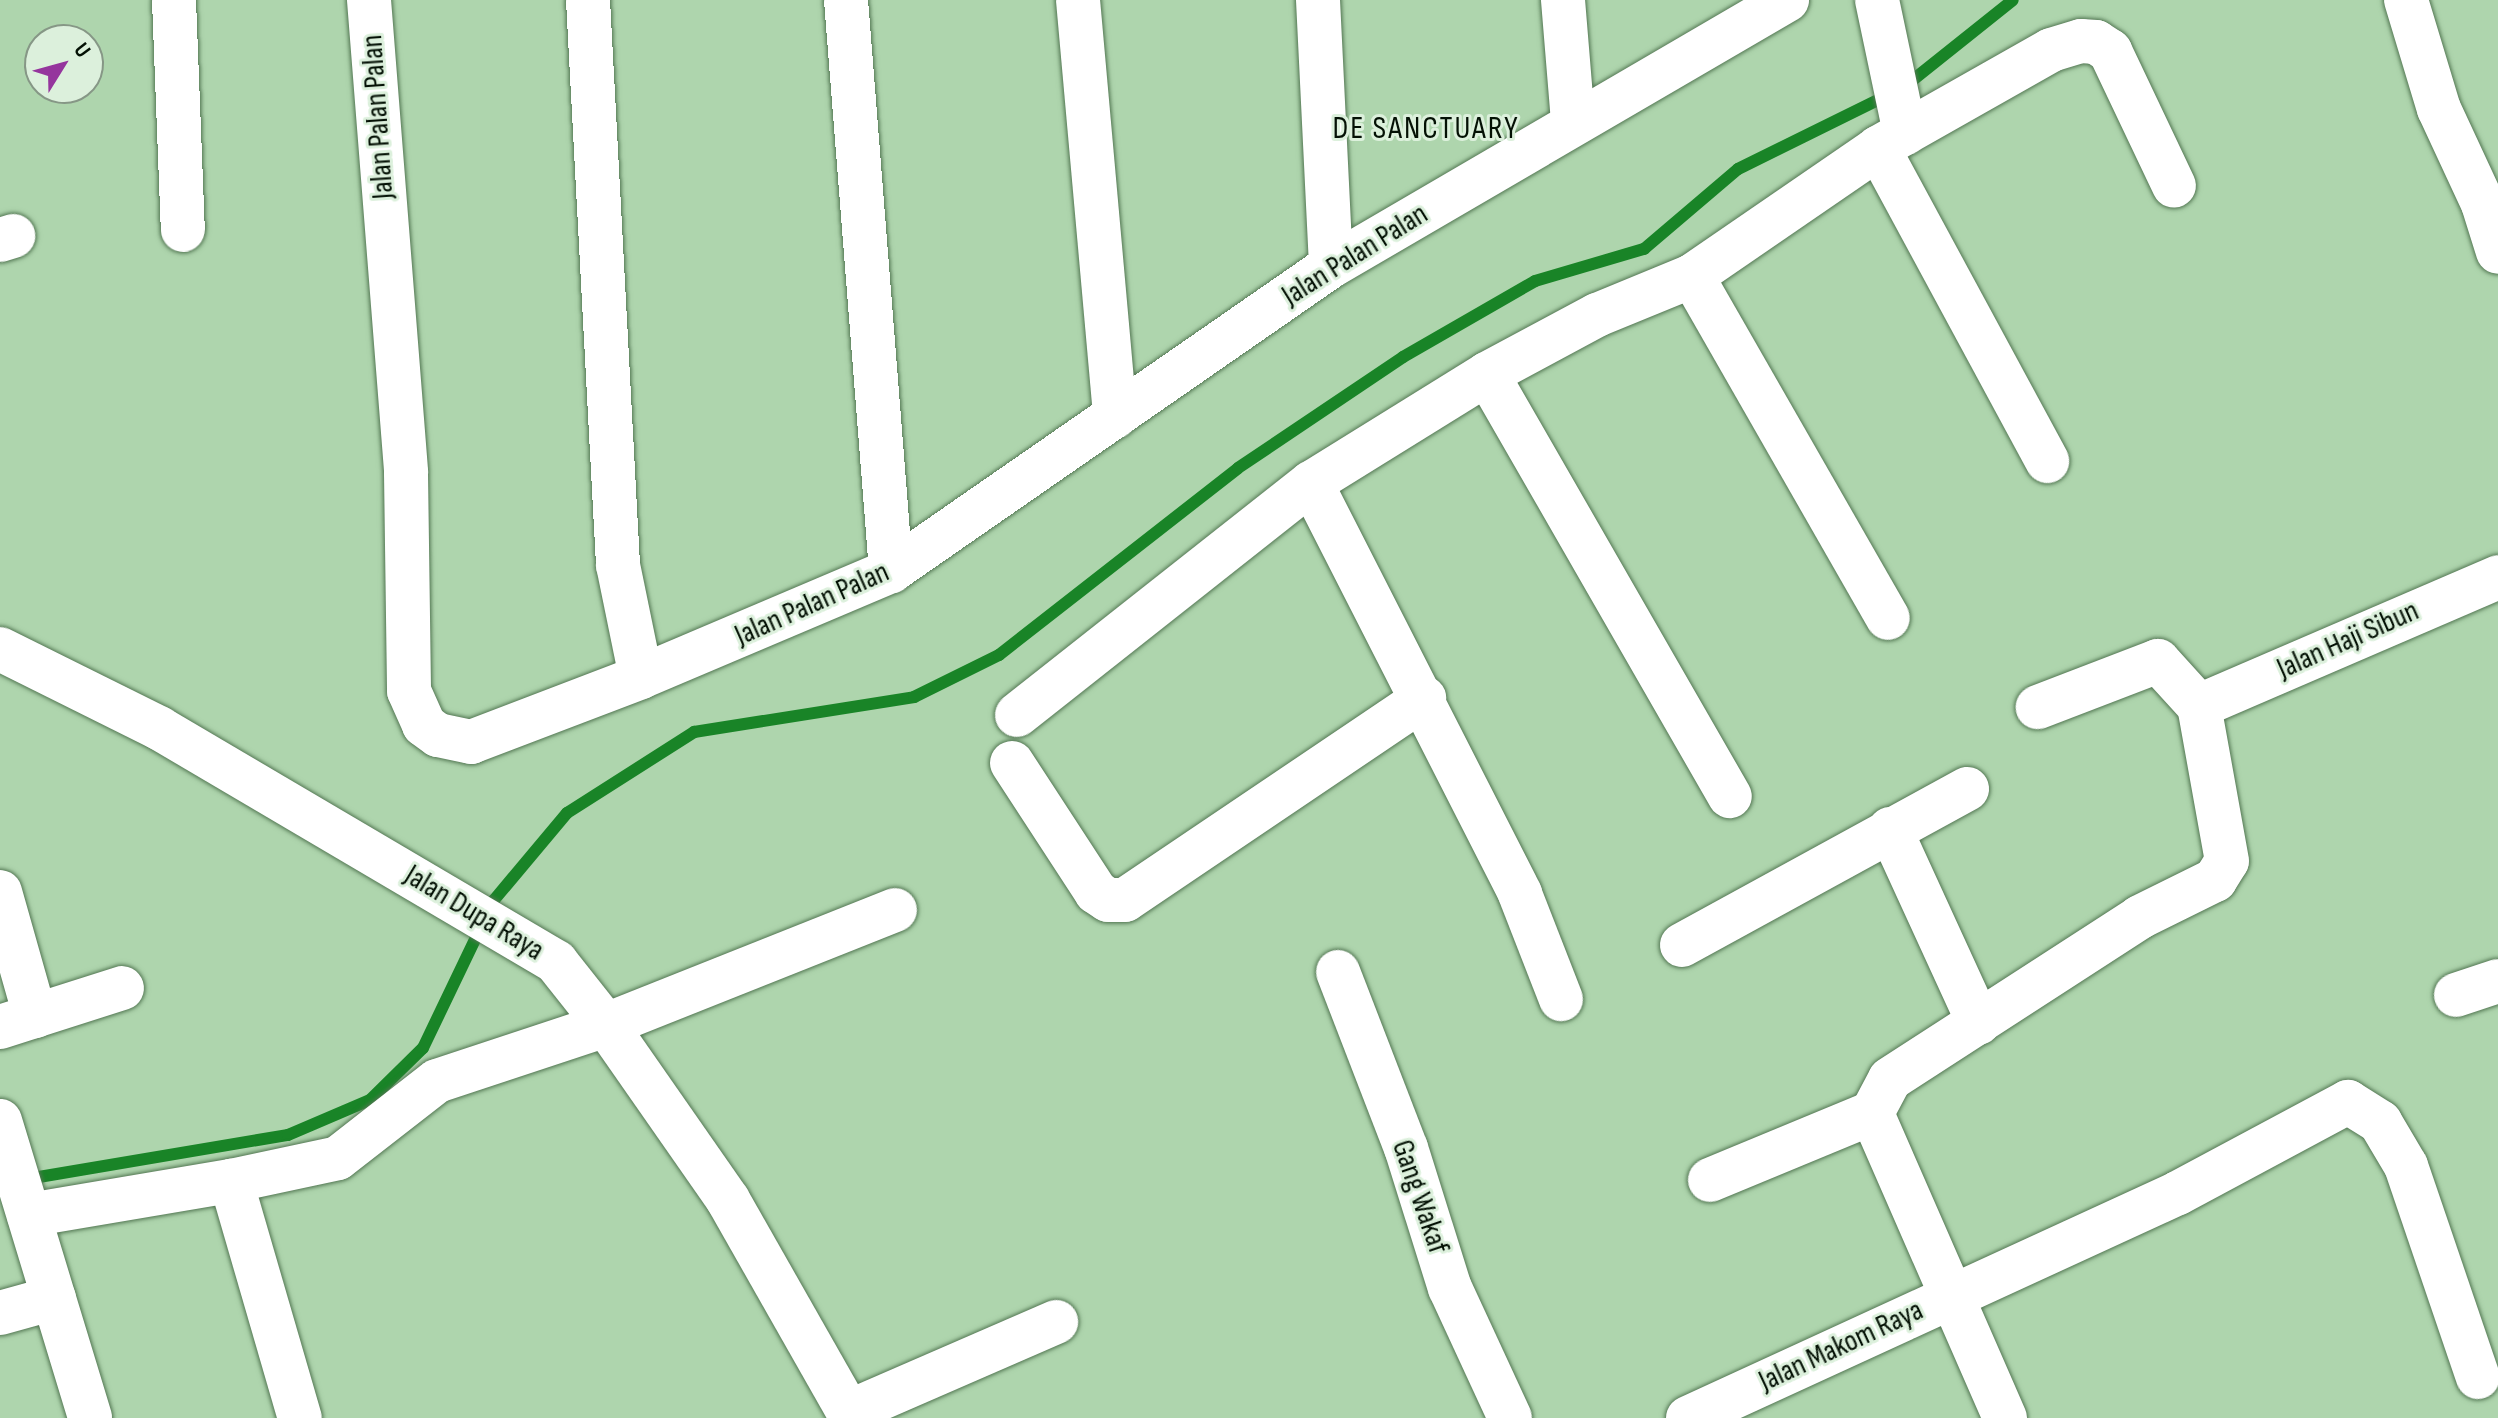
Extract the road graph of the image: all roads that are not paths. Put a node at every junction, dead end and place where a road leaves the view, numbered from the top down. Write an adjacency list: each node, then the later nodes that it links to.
1 (174, 0): 15 (street)
2 (369, 0): 27 (street, Jalan Palan Palan)
3 (588, 0): 27 (street)
4 (846, 0): 23 (street)
5 (1078, 0): 20 (street)
6 (1318, 0): 17 (street)
7 (1563, 0): 11 (street)
8 (1787, 0): 11 (street, Jalan Palan Palan)
9 (2406, 0): 13 (street)
10 (1881, 13): 12 (street)
11 (1573, 122): 17 (street, Jalan Palan Palan)
12 (1893, 125): 14 (street); 18 (street); 21 (street)
13 (2480, 154): 16 (street)
14 (2174, 186)
15 (183, 230)
16 (2498, 252)
17 (1331, 266): 20 (street, Jalan Palan Palan)
18 (1692, 276): 19 (street); 25 (street)
19 (1487, 374): 22 (street); 34 (street)
20 (1115, 416): 23 (street, Jalan Palan Palan)
21 (2047, 461)
22 (1311, 483): 28 (street); 31 (street)
23 (891, 571): 27 (street, Jalan Palan Palan)
24 (2498, 577): 29 (street, Jalan Haji Sibun)
25 (1888, 618)
26 (0, 649): 46 (street, Jalan Dupa Raya)
27 (641, 677)
28 (1424, 698): 32 (street); 43 (street)
29 (2199, 706): 30 (street); 45 (street)
30 (2038, 707)
31 (1017, 715)
32 (1012, 763)
33 (1967, 789): 35 (street)
34 (1730, 796)
35 (1890, 829): 38 (street); 45 (street)
36 (0, 892): 44 (street)
37 (895, 910): 46 (street)
38 (1682, 945)
39 (1338, 972): 60 (street, Gang Wakaf)
40 (2498, 981): 42 (street)
41 (122, 988): 44 (street)
42 (2456, 995)
43 (1561, 999)
44 (18, 1021)
45 (1979, 1023): 47 (street)
46 (606, 1025): 50 (street); 57 (street, Jalan Dupa Raya)
47 (1872, 1113): 49 (street); 52 (street)
48 (5, 1137): 51 (street)
49 (1710, 1180)
50 (231, 1181): 51 (street); 59 (street)
51 (27, 1208): 53 (street)
52 (1951, 1294): 56 (street, Jalan Makom Raya); 61 (street, Jalan Makom Raya); 62 (street)
53 (54, 1298): 54 (street); 58 (street)
54 (0, 1313)
55 (1056, 1322): 57 (street)
56 (2478, 1377)
57 (858, 1411)
58 (90, 1418)
59 (300, 1418)
60 (1510, 1418)
61 (1688, 1418)
62 (2005, 1418)

